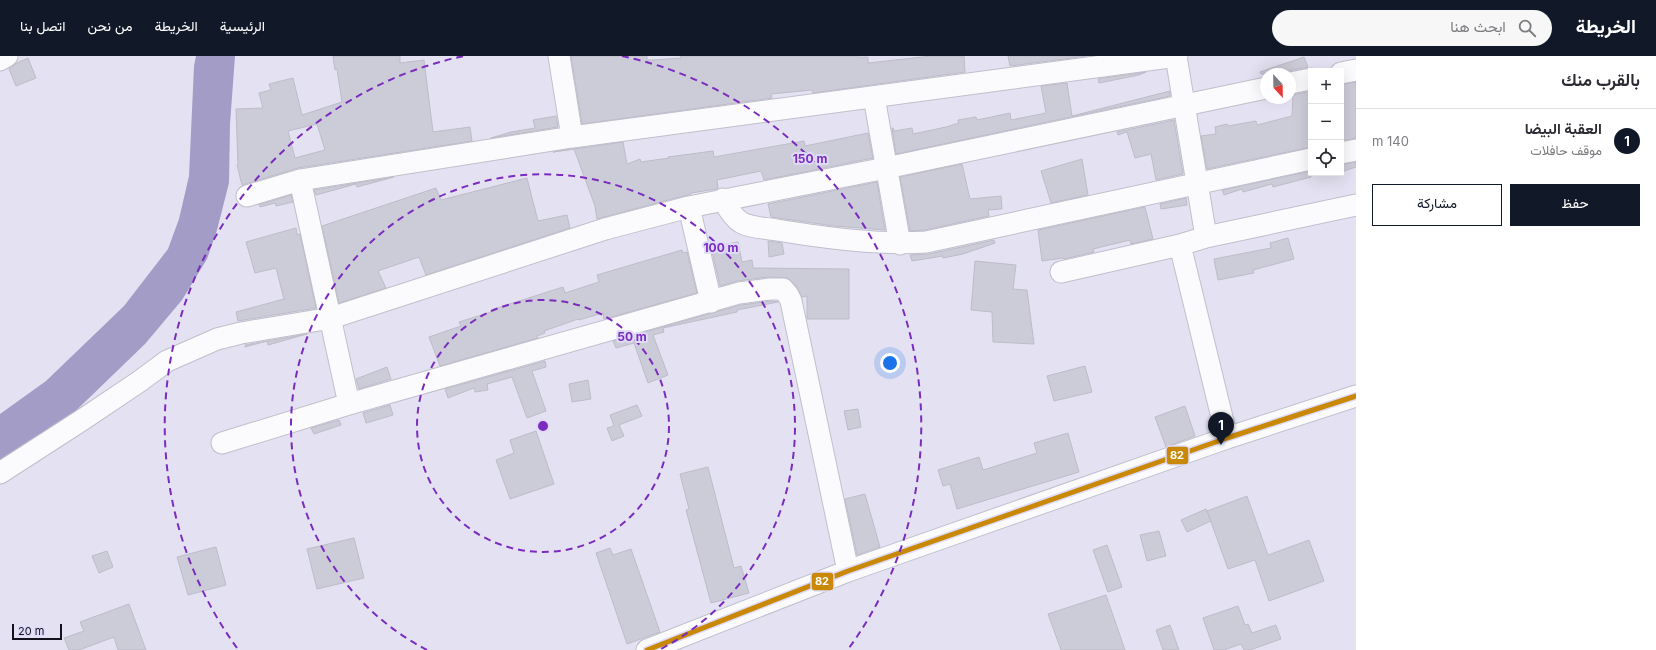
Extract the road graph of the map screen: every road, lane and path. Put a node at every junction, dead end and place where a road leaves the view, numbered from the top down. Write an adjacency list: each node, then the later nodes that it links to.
1 (7, 56): 4 (street)
2 (559, 56): 13 (street)
3 (1176, 56): 5 (street); 12 (street)
4 (0, 60)
5 (1085, 63): 11 (street)
6 (1356, 70): 7 (street)
7 (1344, 72)
8 (1308, 80): 9 (street)
9 (1296, 82)
10 (1260, 89): 12 (street)
11 (874, 97): 13 (street); 17 (street)
12 (1184, 105): 17 (street); 19 (street)
13 (572, 137): 18 (street)
14 (1356, 150): 15 (street)
15 (1344, 152)
16 (1308, 160): 19 (street)
17 (886, 168): 21 (street); 25 (street)
18 (300, 180): 20 (street); 29 (street)
19 (1197, 183): 24 (street); 25 (street)
20 (247, 196)
21 (723, 199): 23 (street); 25 (street)
22 (1356, 206): 24 (street)
23 (689, 207): 28 (street); 29 (street)
24 (1206, 237): 26 (street)
25 (900, 244)
26 (1180, 245): 27 (street); 32 (street)
27 (1061, 272)
28 (711, 302): 31 (street); 35 (street)
29 (331, 318): 31 (street); 34 (street)
30 (1356, 396): 32 (street)
31 (349, 404): 33 (street)
32 (1227, 438): 35 (street)
33 (222, 443)
34 (0, 473)
35 (848, 571): 36 (street)
36 (647, 650)

